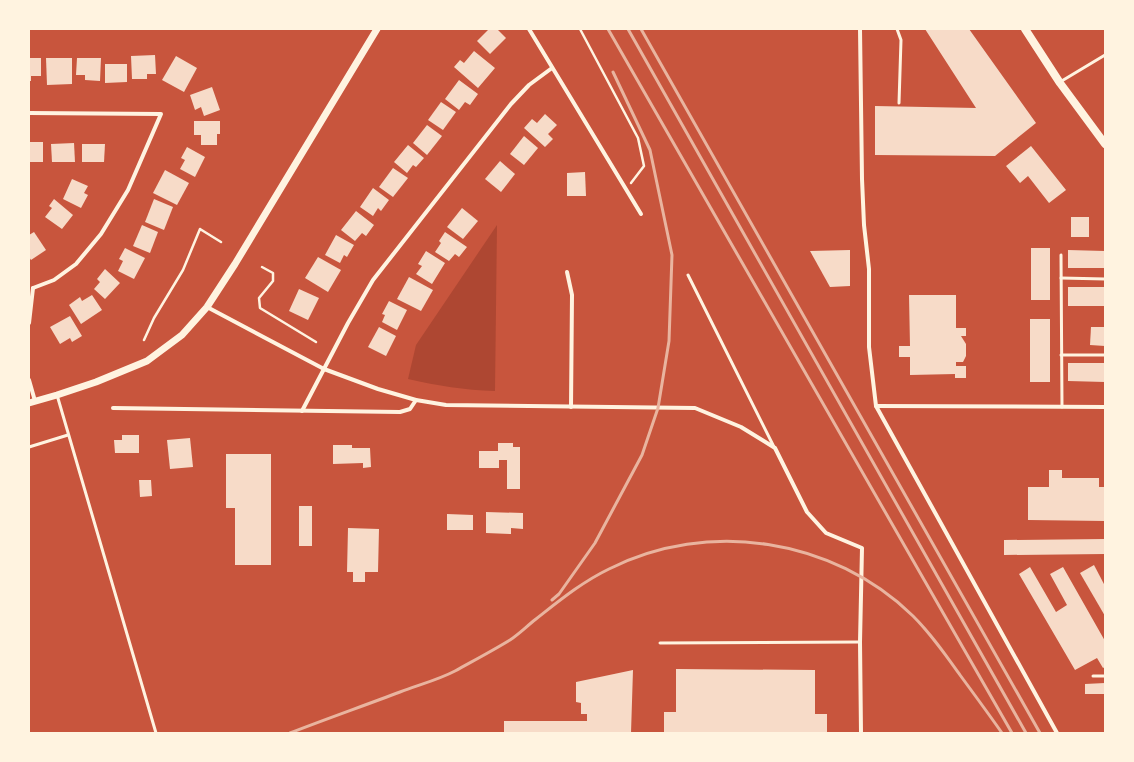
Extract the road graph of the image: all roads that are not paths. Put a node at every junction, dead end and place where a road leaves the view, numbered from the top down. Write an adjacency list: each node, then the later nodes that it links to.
1 (377, 29): 19 (street)
2 (529, 29): 7 (street)
3 (860, 29): 28 (street)
4 (897, 29): 9 (lane)
5 (1025, 29): 8 (main road)
6 (1105, 55): 8 (lane)
7 (552, 68): 12 (street); 23 (street)
8 (1060, 83): 11 (main road)
9 (899, 103)
10 (29, 113): 18 (street)
11 (1105, 144)
12 (641, 214)
13 (1061, 255): 16 (lane)
14 (568, 272): 29 (street)
15 (688, 275): 36 (lane)
16 (1061, 278): 17 (lane); 21 (lane)
17 (1105, 279)
18 (31, 288): 20 (street)
19 (207, 307): 23 (street); 25 (street)
20 (29, 323)
21 (1061, 355): 22 (lane); 30 (lane)
22 (1105, 355)
23 (324, 369): 26 (street); 33 (street)
24 (29, 380): 27 (street)
25 (56, 396): 27 (street); 34 (lane)
26 (416, 400): 29 (street); 33 (street)
27 (32, 402)
28 (876, 406): 30 (street); 43 (street)
29 (570, 407): 36 (street)
30 (1062, 407): 31 (street)
31 (1105, 407)
32 (113, 408): 33 (street)
33 (302, 411)
34 (68, 434): 35 (lane); 41 (lane)
35 (29, 447)
36 (775, 448): 37 (street)
37 (860, 642): 38 (lane); 42 (street)
38 (660, 644)
39 (1093, 676): 40 (lane)
40 (1105, 676)
41 (156, 733)
42 (860, 733)
43 (1057, 733)

